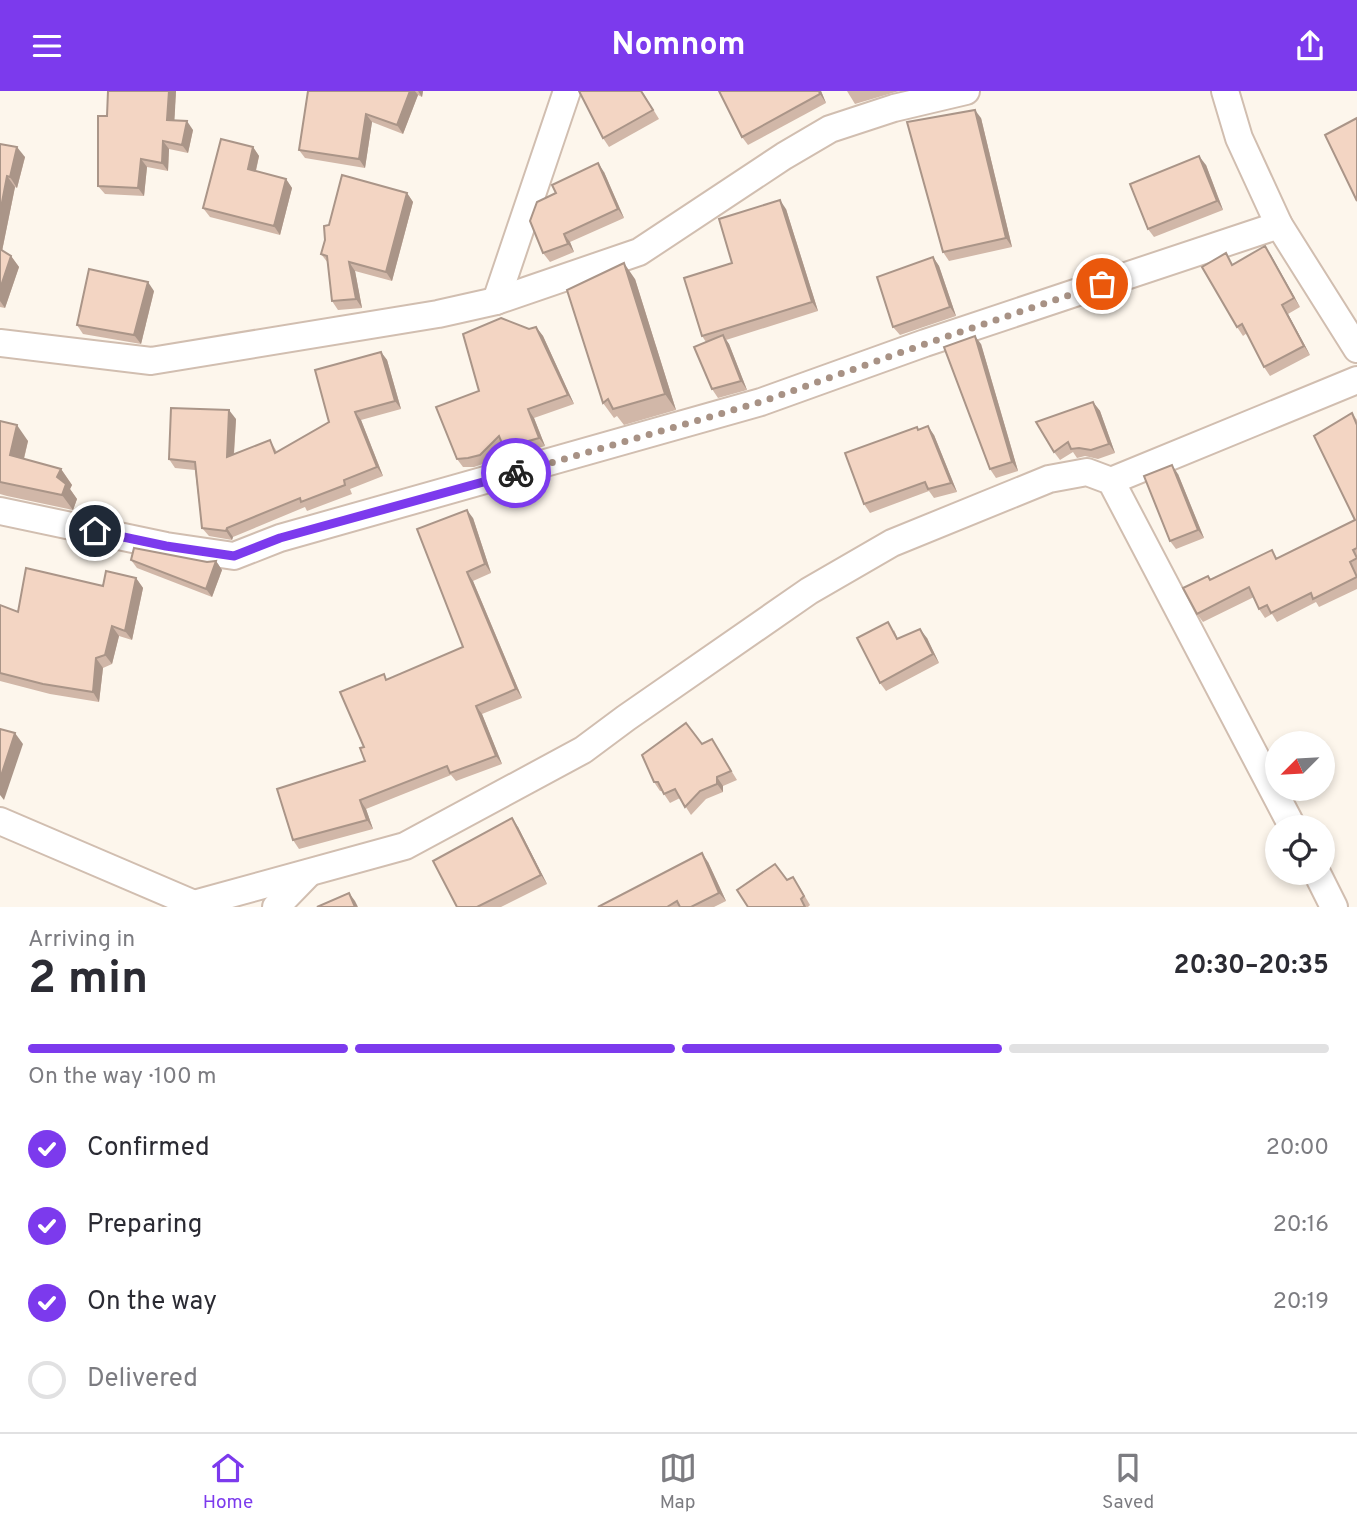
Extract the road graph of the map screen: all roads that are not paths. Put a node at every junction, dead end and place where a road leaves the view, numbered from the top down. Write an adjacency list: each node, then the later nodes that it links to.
1 (567, 91): 5 (street)
2 (966, 91): 5 (street)
3 (1225, 91): 4 (street)
4 (1279, 225): 7 (street); 10 (street)
5 (496, 301): 6 (street)
6 (0, 343)
7 (1357, 349)
8 (1357, 380): 9 (street)
9 (1111, 481): 11 (street); 13 (street)
10 (0, 511)
11 (1286, 815)
12 (0, 821): 13 (street)
13 (309, 873): 15 (street)
14 (1323, 885): 16 (street)
15 (276, 907)
16 (1334, 907)

